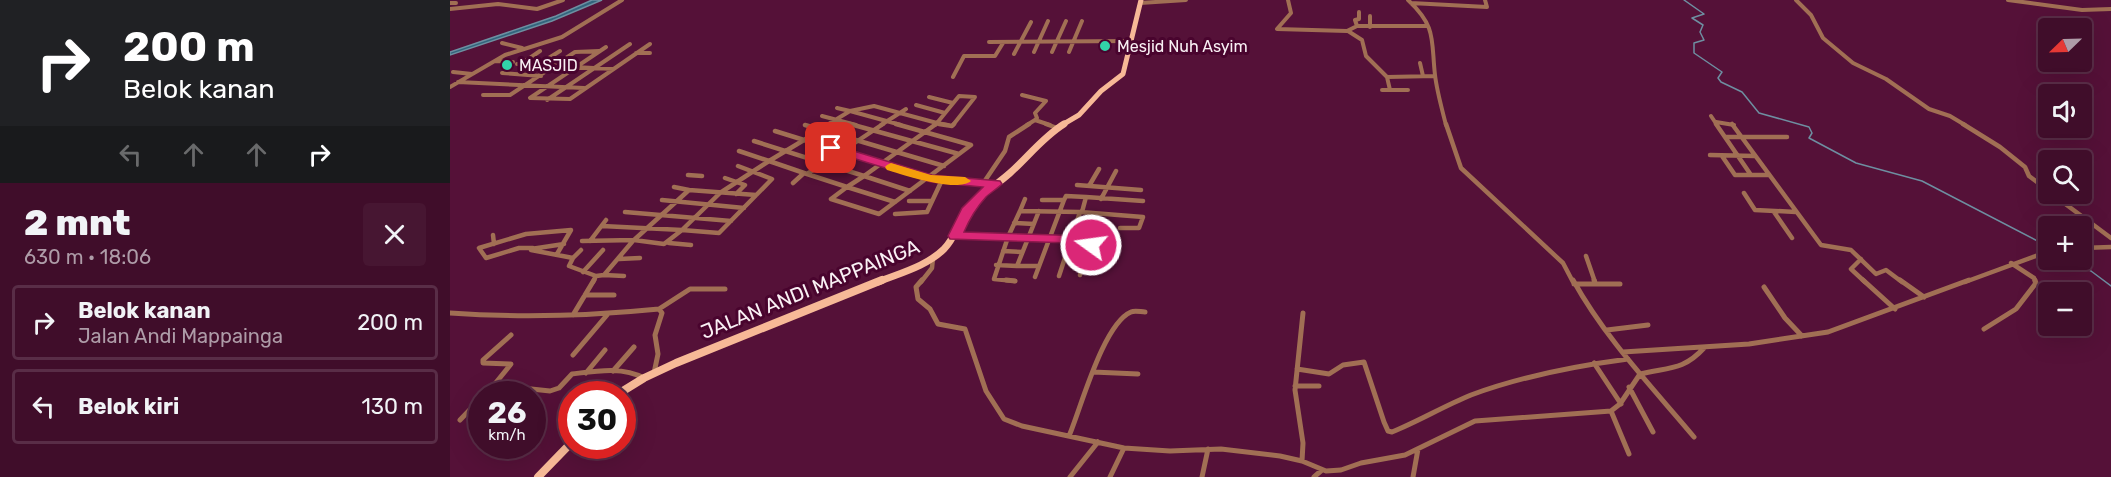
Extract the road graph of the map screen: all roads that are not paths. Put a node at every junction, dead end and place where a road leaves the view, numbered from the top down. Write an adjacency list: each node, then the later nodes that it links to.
1 (562, 0): 13 (street)
2 (621, 0): 35 (street)
3 (1186, 0): 8 (street)
4 (1288, 0): 23 (street)
5 (1485, 0): 9 (street)
6 (1796, 0): 130 (street)
7 (2008, 0): 12 (street)
8 (1141, 1): 24 (main road, JALAN ANDI MAPPAINGA)
9 (1409, 2): 21 (street)
10 (450, 3): 11 (street)
11 (456, 3)
12 (2111, 9)
13 (450, 10)
14 (1359, 12): 20 (street)
15 (1370, 16): 22 (street)
16 (1048, 21): 29 (street)
17 (1066, 21): 30 (street)
18 (1082, 21): 33 (street)
19 (1031, 22): 28 (street)
20 (1357, 26): 22 (street); 23 (street)
21 (1428, 26): 22 (street); 58 (street)
22 (1370, 27)
23 (1348, 31): 60 (street)
24 (1132, 41): 33 (street); 89 (main road, JALAN ANDI MAPPAINGA)
25 (988, 42): 27 (street)
26 (501, 43): 35 (street)
27 (1003, 43): 28 (street); 59 (street)
28 (1020, 43): 29 (street); 44 (street)
29 (1038, 43): 30 (street); 39 (street)
30 (1056, 43): 33 (street); 40 (street)
31 (630, 44): 51 (street)
32 (650, 44): 42 (street)
33 (1073, 44): 41 (street)
34 (606, 47): 38 (street)
35 (522, 48): 45 (street)
36 (540, 51): 46 (street)
37 (560, 51): 48 (street)
38 (600, 51): 49 (street); 50 (street)
39 (1034, 52)
40 (1052, 52)
41 (1069, 52)
42 (636, 53): 43 (street); 52 (street)
43 (650, 53)
44 (1014, 54)
45 (494, 61): 46 (street); 54 (street)
46 (517, 63): 48 (street)
47 (1420, 63): 57 (street)
48 (538, 65): 49 (street)
49 (556, 66): 50 (street); 56 (street)
50 (574, 67): 51 (street); 64 (street)
51 (593, 68): 52 (street); 65 (street)
52 (613, 69): 66 (street)
53 (453, 72): 54 (street)
54 (472, 74): 61 (street)
55 (502, 74): 56 (street)
56 (541, 75): 62 (street)
57 (1423, 76): 58 (street); 60 (street)
58 (1435, 76): 219 (street)
59 (953, 77)
60 (1387, 77): 68 (street)
61 (458, 82): 62 (street); 63 (street)
62 (525, 86): 64 (street); 71 (street)
63 (450, 87)
64 (545, 87): 65 (street); 73 (street)
65 (565, 88): 66 (street); 73 (street)
66 (585, 88): 73 (street)
67 (1382, 90): 68 (street)
68 (1390, 90): 69 (street)
69 (1408, 90)
70 (1022, 94): 84 (street)
71 (483, 95)
72 (929, 97): 74 (street)
73 (547, 100)
74 (953, 103): 80 (street); 87 (street)
75 (916, 105): 80 (street)
76 (837, 108): 78 (street)
77 (906, 109): 79 (street)
78 (850, 111): 79 (street); 83 (street); 85 (street)
79 (900, 112): 85 (street); 87 (street)
80 (945, 113): 87 (street)
81 (822, 116): 83 (street)
82 (1711, 116): 86 (street)
83 (835, 120): 90 (street); 92 (street)
84 (1035, 120): 89 (street); 128 (street)
85 (886, 122): 92 (street); 93 (street)
86 (1716, 122): 94 (street); 95 (street)
87 (937, 123): 93 (street)
88 (805, 125): 90 (street)
89 (1057, 128): 131 (main road, JALAN ANDI MAPPAINGA)
90 (820, 130): 97 (street); 99 (street)
91 (776, 131): 97 (street)
92 (873, 131): 99 (street); 100 (street)
93 (926, 133): 100 (street); 105 (street)
94 (1726, 137): 95 (street); 108 (street)
95 (1742, 137): 96 (street); 109 (street)
96 (1787, 137)
97 (804, 140): 102 (street); 103 (street)
98 (753, 141): 102 (street)
99 (859, 141): 103 (street); 104 (street)
100 (912, 142): 104 (street); 105 (street)
101 (739, 151): 110 (street)
102 (787, 151): 110 (street); 111 (street)
103 (842, 151): 111 (street); 112 (street)
104 (898, 152): 112 (street); 114 (street)
105 (959, 154): 114 (street)
106 (1710, 155): 107 (street)
107 (1722, 156): 108 (street); 120 (street)
108 (1739, 156): 109 (street); 120 (street)
109 (1755, 156): 121 (street)
110 (770, 161): 116 (street); 118 (street)
111 (825, 163): 118 (street); 123 (street)
112 (882, 164): 123 (street); 125 (street)
113 (738, 166): 116 (street)
114 (944, 166): 125 (street)
115 (1099, 169): 133 (street)
116 (754, 171): 127 (street); 143 (street)
117 (1116, 171): 136 (street)
118 (806, 174): 129 (street); 134 (street)
119 (688, 175): 122 (street)
120 (1751, 175): 121 (street)
121 (1769, 175): 164 (street)
122 (702, 176)
123 (864, 176): 134 (street); 139 (street)
124 (724, 178): 127 (street)
125 (927, 178): 126 (street); 139 (street)
126 (942, 180): 128 (street); 152 (street)
127 (737, 182): 140 (street); 142 (street)
128 (984, 182): 131 (street)
129 (793, 183)
130 (2038, 183)
131 (996, 184): 177 (main road, JALAN ANDI MAPPAINGA)
132 (1077, 185): 133 (street)
133 (1089, 186): 136 (street)
134 (847, 187): 154 (street); 154 (street)
135 (674, 188): 137 (street)
136 (1105, 188): 138 (street); 146 (street)
137 (689, 190): 140 (street); 150 (street)
138 (1141, 190)
139 (910, 191): 154 (street)
140 (720, 193): 142 (street); 156 (street)
141 (1744, 193): 163 (street)
142 (736, 194): 143 (street)
143 (756, 195): 157 (street)
144 (1086, 197): 146 (street); 149 (street); 162 (street)
145 (1025, 199): 158 (street)
146 (1101, 199): 153 (street)
147 (662, 200): 150 (street)
148 (1042, 200): 149 (street)
149 (1064, 200): 161 (street)
150 (675, 201): 156 (street); 165 (street)
151 (909, 201): 152 (street)
152 (932, 201): 166 (street)
153 (1143, 201)
154 (895, 202)
155 (2066, 204): 182 (street)
156 (709, 205): 157 (street); 167 (street)
157 (744, 208): 169 (street)
158 (1020, 211): 160 (street); 170 (street)
159 (625, 212): 165 (street)
160 (1040, 212): 161 (street); 171 (street)
161 (1059, 212): 162 (street); 180 (street)
162 (1081, 212): 174 (street); 183 (street)
163 (1774, 212): 164 (street); 181 (street)
164 (1796, 212): 205 (street)
165 (660, 214): 167 (street); 173 (street)
166 (895, 214)
167 (696, 217): 169 (street); 175 (street)
168 (606, 220): 172 (street)
169 (731, 221): 175 (street)
170 (1014, 223): 171 (street); 178 (street)
171 (1034, 224): 179 (street)
172 (602, 226): 173 (street); 185 (street)
173 (648, 227): 175 (street); 186 (street)
174 (1120, 228)
175 (682, 231): 188 (street)
176 (493, 235): 189 (street)
177 (955, 236): 178 (street); 203 (main road, JALAN ANDI MAPPAINGA)
178 (1008, 237): 179 (street); 196 (street)
179 (1028, 237): 180 (street); 197 (street)
180 (1050, 238): 183 (street); 209 (street)
181 (1792, 238)
182 (2111, 238)
183 (1072, 239): 212 (street); 215 (street)
184 (582, 241): 185 (street)
185 (590, 241): 186 (street)
186 (633, 241): 188 (street); 204 (street)
187 (564, 243): 189 (street); 192 (street); 198 (street)
188 (668, 243): 190 (street)
189 (494, 244): 192 (street)
190 (690, 245)
191 (2111, 247): 193 (street)
192 (533, 248): 198 (street)
193 (2092, 248)
194 (580, 250): 201 (street)
195 (603, 250): 210 (street)
196 (1003, 250): 197 (street); 207 (street)
197 (1022, 252): 208 (street)
198 (557, 254): 201 (street)
199 (2038, 254): 206 (street)
200 (1586, 256): 218 (street)
201 (573, 258): 210 (street)
202 (640, 258): 204 (street)
203 (933, 258): 251 (main road, JALAN ANDI MAPPAINGA); 266 (street)
204 (619, 259): 211 (street)
205 (1861, 259): 227 (street); 229 (street)
206 (2011, 263): 227 (street); 236 (street)
207 (996, 265): 208 (street); 217 (street)
208 (1017, 266): 209 (street)
209 (1039, 266): 216 (street)
210 (583, 272): 213 (street)
211 (604, 275): 213 (street); 214 (street)
212 (1080, 275)
213 (596, 276): 225 (street)
214 (624, 276)
215 (1059, 276)
216 (1035, 277)
217 (1015, 281)
218 (1594, 283): 219 (street); 220 (street)
219 (1574, 284): 237 (street)
220 (1620, 284)
221 (1764, 287): 239 (street)
222 (678, 289): 224 (street)
223 (725, 289): 224 (street)
224 (687, 291): 228 (street)
225 (585, 295): 226 (street); 233 (street)
226 (614, 295)
227 (1924, 297): 229 (street)
228 (659, 309): 234 (street); 251 (street)
229 (1895, 309): 239 (street)
230 (1145, 312): 249 (street)
231 (450, 313): 233 (street)
232 (1303, 313): 247 (street)
233 (573, 315): 234 (street)
234 (606, 315): 244 (street)
235 (1648, 325): 237 (street)
236 (1984, 329)
237 (1606, 330): 243 (street)
238 (511, 335): 255 (street)
239 (1802, 336): 241 (street)
240 (634, 347): 248 (street)
241 (1704, 348): 243 (street); 253 (street)
242 (604, 350): 250 (street)
243 (1623, 352): 245 (street)
244 (573, 355)
245 (1628, 359): 246 (street); 253 (street)
246 (1594, 363): 247 (street); 261 (street)
247 (1297, 369): 257 (street)
248 (613, 371): 250 (street); 254 (street)
249 (1093, 372): 252 (street); 266 (street)
250 (586, 373): 260 (street)
251 (654, 373): 254 (main road, JALAN ANDI MAPPAINGA)
252 (1138, 374)
253 (1640, 374): 259 (street); 267 (street)
254 (644, 378): 256 (main road, JALAN ANDI MAPPAINGA)
255 (497, 381)
256 (636, 383)
257 (1295, 386): 258 (street); 274 (street)
258 (1319, 386)
259 (1629, 387): 261 (street); 265 (street)
260 (546, 389)
261 (1622, 404): 262 (street)
262 (1611, 411): 271 (street); 272 (street)
263 (468, 412): 264 (street)
264 (460, 420)
265 (1653, 432)
266 (1069, 436): 268 (street)
267 (1694, 437)
268 (1098, 442): 269 (street); 278 (street)
269 (1124, 448): 270 (street); 279 (street)
270 (1208, 449): 274 (street); 280 (street)
271 (1418, 449): 276 (street); 282 (street)
272 (1629, 454)
273 (558, 456): 277 (main road)
274 (1302, 461): 275 (street)
275 (1322, 470): 276 (street); 281 (street)
276 (1342, 473)
277 (538, 477)
278 (1070, 477)
279 (1110, 477)
280 (1202, 477)
281 (1314, 477)
282 (1413, 477)

